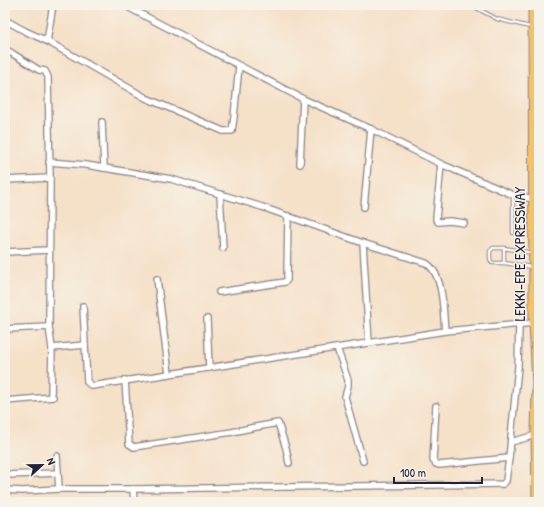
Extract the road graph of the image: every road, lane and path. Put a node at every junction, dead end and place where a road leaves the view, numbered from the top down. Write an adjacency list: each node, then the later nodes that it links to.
1 (53, 5): 7 (street)
2 (124, 5): 9 (street)
3 (471, 5): 6 (lane)
4 (533, 5): 6 (highway, LEKKI-EPE EXPRESSWAY)
5 (5, 20): 7 (street)
6 (534, 28): 21 (highway, LEKKI-EPE EXPRESSWAY)
7 (47, 41): 9 (street)
8 (5, 49): 13 (street)
9 (238, 66): 10 (street)
10 (303, 99): 12 (street); 14 (street)
11 (102, 122): 16 (street)
12 (371, 129): 15 (street); 22 (street)
13 (49, 162): 16 (street); 17 (street)
14 (300, 164)
15 (441, 164): 20 (street); 24 (street)
16 (104, 168): 19 (street)
17 (50, 178): 18 (street); 29 (street)
18 (5, 180)
19 (220, 194): 23 (street); 27 (street)
20 (514, 195): 21 (street); 25 (lane)
21 (534, 199): 31 (highway, LEKKI-EPE EXPRESSWAY)
22 (364, 207)
23 (288, 216): 26 (street); 35 (street)
24 (464, 223)
25 (513, 233)
26 (363, 243): 42 (street); 43 (street)
27 (223, 248)
28 (504, 248): 31 (lane); 32 (lane); 32 (lane)
29 (49, 250): 30 (street); 40 (street)
30 (5, 252)
31 (535, 253): 33 (highway, LEKKI-EPE EXPRESSWAY)
32 (504, 263): 33 (lane)
33 (534, 267): 38 (highway, LEKKI-EPE EXPRESSWAY)
34 (157, 279): 48 (street)
35 (219, 292)
36 (83, 306): 44 (street)
37 (207, 319): 47 (street)
38 (534, 323): 39 (street); 52 (highway, LEKKI-EPE EXPRESSWAY)
39 (519, 324): 42 (street); 53 (street)
40 (49, 327): 41 (street); 45 (street)
41 (5, 329)
42 (445, 331): 43 (street)
43 (369, 343): 46 (street)
44 (85, 345): 45 (street); 49 (street)
45 (52, 348): 50 (street)
46 (337, 348): 47 (street); 56 (street)
47 (208, 368): 48 (street)
48 (169, 374): 49 (street)
49 (125, 380): 57 (street)
50 (5, 401)
51 (436, 406): 55 (street)
52 (536, 435): 53 (street); 64 (highway, LEKKI-EPE EXPRESSWAY)
53 (511, 442): 55 (street)
54 (57, 456): 58 (street)
55 (509, 458): 61 (street)
56 (363, 461)
57 (289, 464)
58 (58, 473): 59 (street); 60 (street)
59 (5, 475)
60 (59, 489): 61 (street); 62 (street)
61 (133, 489): 63 (street)
62 (5, 490)
63 (134, 502)
64 (537, 502)

